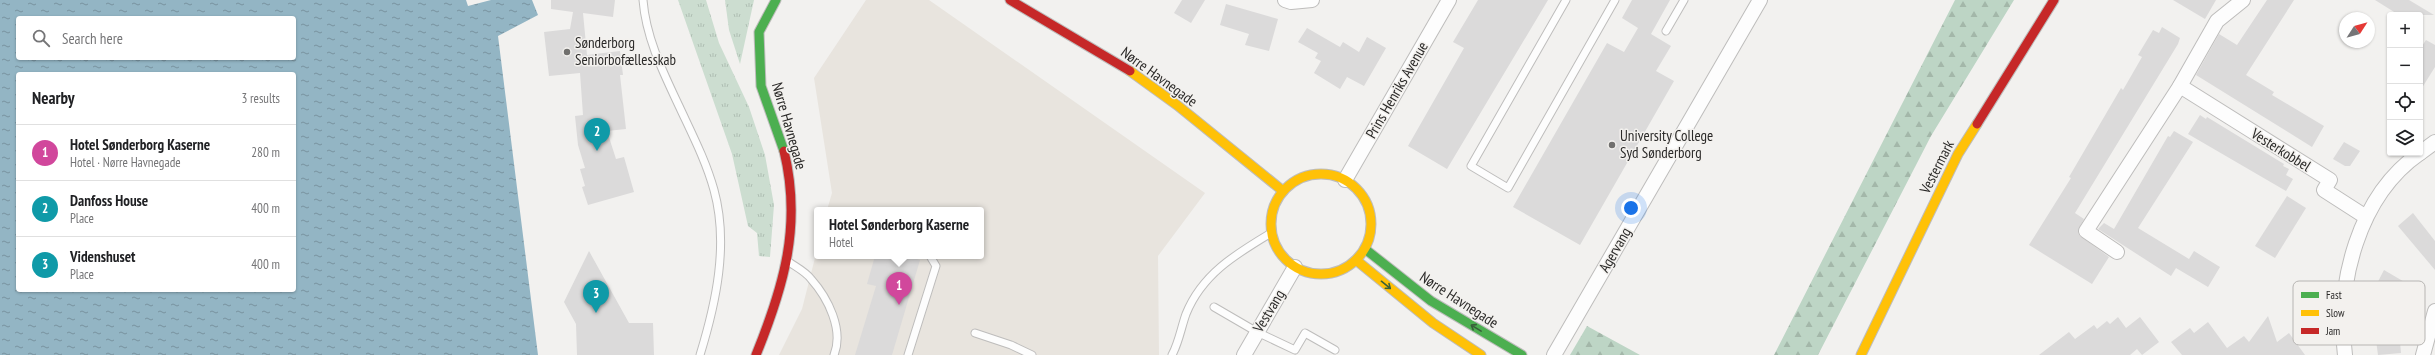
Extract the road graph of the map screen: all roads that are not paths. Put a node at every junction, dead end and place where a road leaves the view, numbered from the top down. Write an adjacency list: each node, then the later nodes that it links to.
1 (643, 0): 38 (lane)
2 (776, 0): 26 (street, Nørre Havnegade)
3 (1010, 0): 19 (street, Nørre Havnegade)
4 (1285, 0): 5 (street)
5 (1312, 0)
6 (1449, 0): 18 (street, Prins Henriks Avenue)
7 (1566, 0): 8 (lane)
8 (1615, 0)
9 (1684, 0): 13 (lane)
10 (1760, 0): 48 (street, Agervang)
11 (2054, 0): 49 (street, Vestermark)
12 (2243, 0): 14 (street)
13 (1666, 31)
14 (2180, 86): 20 (street, Vesterkobbel); 23 (street)
15 (2435, 142): 16 (street)
16 (2423, 151)
17 (2416, 156): 20 (street)
18 (1345, 180): 19 (street); 22 (street)
19 (1283, 191): 21 (street)
20 (2366, 217): 28 (street)
21 (1272, 233): 27 (street); 43 (lane)
22 (1365, 249): 25 (street); 33 (street, Nørre Havnegade, one-way to 22)
23 (2117, 252)
24 (932, 259): 41 (lane)
25 (1356, 260): 27 (street); 45 (street, Nørre Havnegade, one-way to 45)
26 (787, 261): 39 (street, Nørre Havnegade); 40 (lane)
27 (1295, 267): 31 (street, Vestvang)
28 (2348, 281)
29 (1214, 307): 31 (lane)
30 (2435, 311): 34 (street)
31 (1257, 332): 37 (lane); 44 (street, Vestvang)
32 (975, 333): 42 (lane)
33 (1496, 340): 46 (street); 47 (street, Nørre Havnegade)
34 (2425, 341)
35 (2344, 345): 50 (street)
36 (2424, 345): 51 (street)
37 (1335, 350)
38 (700, 355)
39 (756, 355)
40 (834, 355)
41 (908, 355)
42 (1032, 355)
43 (1172, 355)
44 (1244, 355)
45 (1481, 355)
46 (1487, 355)
47 (1522, 355)
48 (1554, 355)
49 (1861, 355)
50 (2345, 355)
51 (2423, 355)

